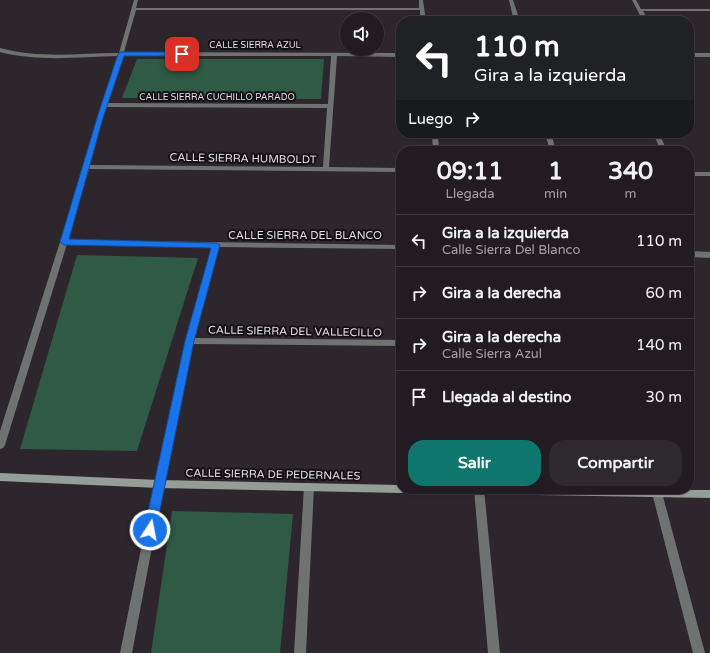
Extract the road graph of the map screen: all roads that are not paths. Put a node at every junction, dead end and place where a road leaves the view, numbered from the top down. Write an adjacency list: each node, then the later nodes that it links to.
1 (136, 0): 5 (street)
2 (421, 0): 6 (street)
3 (511, 0): 10 (street)
4 (634, 0): 7 (street)
5 (134, 9): 6 (street); 13 (street)
6 (421, 9): 9 (street)
7 (640, 10): 8 (street); 11 (street)
8 (710, 10)
9 (422, 16)
10 (516, 16)
11 (643, 16)
12 (0, 50): 13 (street, CALLE SIERRA AZUL)
13 (121, 54): 14 (street, CALLE SIERRA AZUL); 18 (street)
14 (334, 54): 15 (street, CALLE SIERRA AZUL); 19 (street)
15 (396, 55)
16 (694, 55): 17 (street)
17 (710, 55)
18 (104, 105): 19 (street, CALLE SIERRA CUCHILLO PARADO); 20 (street)
19 (330, 106): 21 (street)
20 (85, 167): 21 (street, CALLE SIERRA HUMBOLDT); 25 (street)
21 (326, 169): 22 (street, CALLE SIERRA HUMBOLDT)
22 (396, 170)
23 (694, 174): 24 (street)
24 (710, 174)
25 (64, 242): 26 (street, CALLE SIERRA DEL BLANCO); 32 (street)
26 (216, 245): 27 (street, CALLE SIERRA DEL BLANCO); 30 (street)
27 (396, 247)
28 (694, 254): 29 (street)
29 (710, 255)
30 (190, 341): 31 (street, CALLE SIERRA DEL VALLECILLO); 34 (street)
31 (396, 343)
32 (0, 444)
33 (0, 477): 34 (main road, CALLE SIERRA DE PEDERNALES)
34 (159, 484): 35 (main road, CALLE SIERRA DE PEDERNALES); 41 (street)
35 (309, 487): 36 (main road, CALLE SIERRA DE PEDERNALES); 42 (street)
36 (396, 489)
37 (694, 493): 40 (main road)
38 (479, 494): 43 (street)
39 (657, 494): 44 (street)
40 (710, 494)
41 (126, 653)
42 (300, 653)
43 (494, 653)
44 (700, 653)

